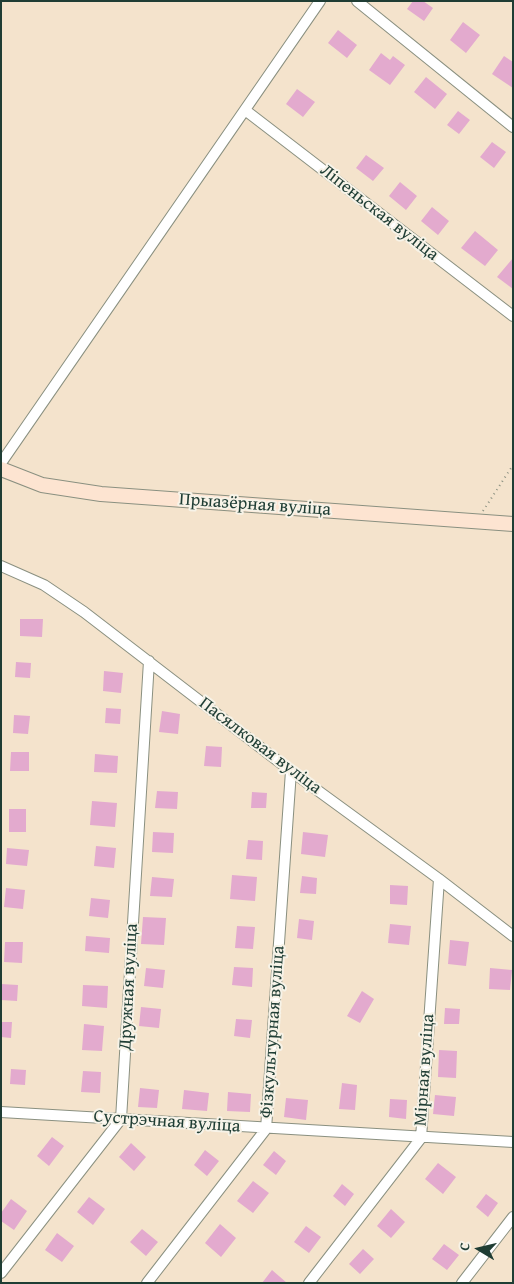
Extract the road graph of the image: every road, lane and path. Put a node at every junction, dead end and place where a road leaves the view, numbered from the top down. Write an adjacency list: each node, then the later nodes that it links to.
1 (320, 1): 3 (street)
2 (357, 1): 4 (street)
3 (245, 110): 5 (street, Ліпеньская вуліца); 6 (street)
4 (513, 127)
5 (513, 316)
6 (1, 463)
7 (513, 465): 9 (path)
8 (1, 469): 9 (street, Прыазёрная вуліца)
9 (476, 521): 10 (street, Прыазёрная вуліца)
10 (513, 524)
11 (1, 566): 12 (street, Пасялковая вуліца)
12 (149, 661): 13 (street, Пасялковая вуліца); 17 (street, Дружная вуліца)
13 (291, 771): 14 (street, Пасялковая вуліца); 18 (street, Фізкультурная вуліца)
14 (439, 879): 15 (street, Пасялковая вуліца); 19 (street, Мірная вуліца)
15 (513, 936)
16 (1, 1112): 17 (street, Сустрэчная вуліца)
17 (121, 1119): 18 (street, Сустрэчная вуліца); 22 (street)
18 (266, 1128): 19 (street, Сустрэчная вуліца); 23 (street, Фізкультурная вуліца)
19 (420, 1138): 20 (street, Сустрэчная вуліца); 24 (street, Мірная вуліца)
20 (513, 1142)
21 (513, 1218): 25 (street)
22 (1, 1273)
23 (147, 1283)
24 (309, 1283)
25 (462, 1283)

